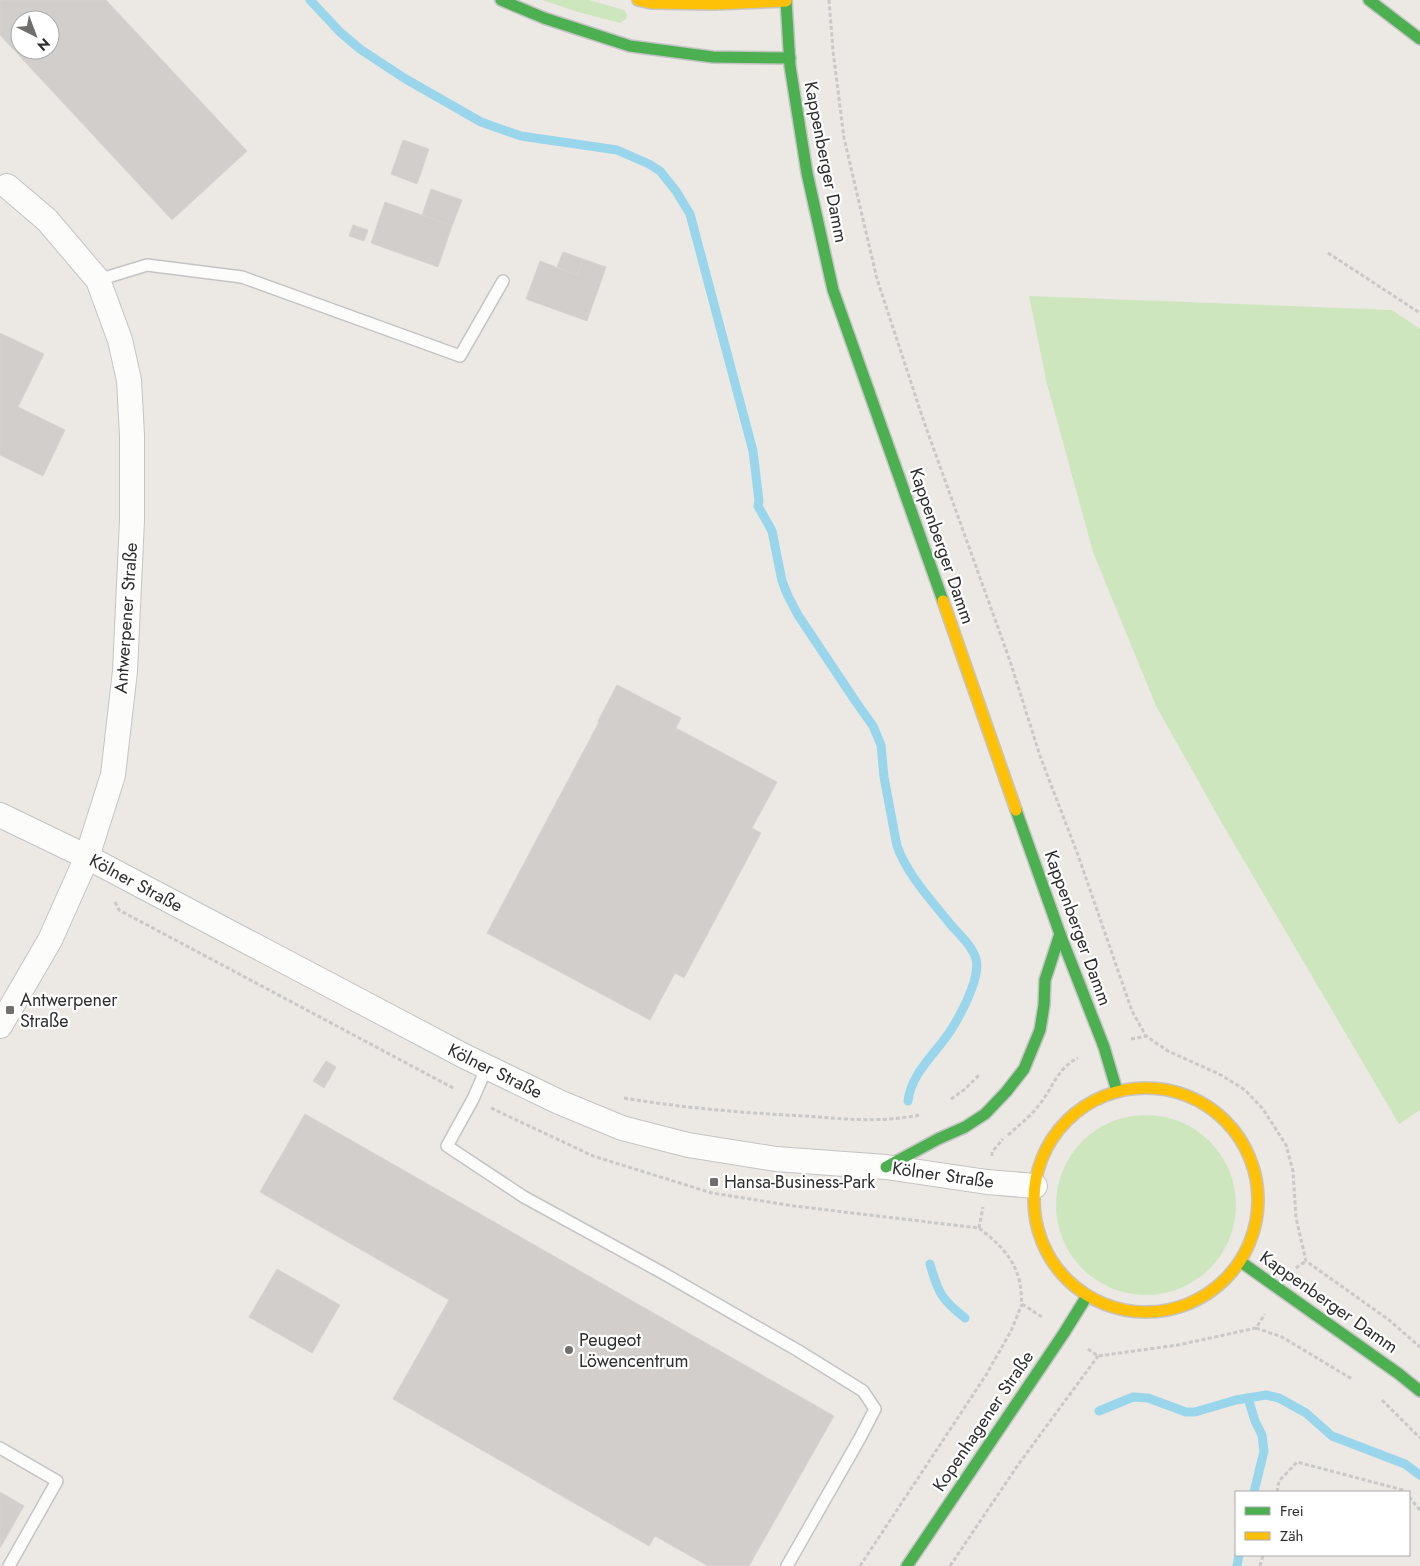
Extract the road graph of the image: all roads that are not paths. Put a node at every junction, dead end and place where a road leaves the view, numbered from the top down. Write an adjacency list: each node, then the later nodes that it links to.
1 (501, 0): 6 (main road)
2 (638, 0): 3 (main road)
3 (786, 0): 6 (main road, Kappenberger Damm)
4 (1369, 0): 5 (main road)
5 (1420, 39)
6 (790, 58): 12 (main road, Kappenberger Damm)
7 (6, 186): 8 (street, Antwerpener Straße)
8 (98, 280): 9 (lane); 11 (street, Antwerpener Straße)
9 (503, 281)
10 (0, 814): 11 (street, Kölner Straße)
11 (87, 857): 13 (street, Antwerpener Straße); 14 (street, Kölner Straße)
12 (1060, 934): 15 (main road, Kappenberger Damm); 16 (main road)
13 (0, 1026)
14 (487, 1067): 16 (street, Kölner Straße); 23 (lane)
15 (1117, 1091): 17 (main road); 18 (main road)
16 (886, 1166): 17 (street, Kölner Straße)
17 (1035, 1186): 19 (main road)
18 (1241, 1262): 19 (main road); 20 (main road, Kappenberger Damm)
19 (1087, 1296): 24 (main road, Kopenhagener Straße)
20 (1420, 1391)
21 (0, 1448): 22 (lane)
22 (9, 1566)
23 (787, 1566)
24 (907, 1566)

